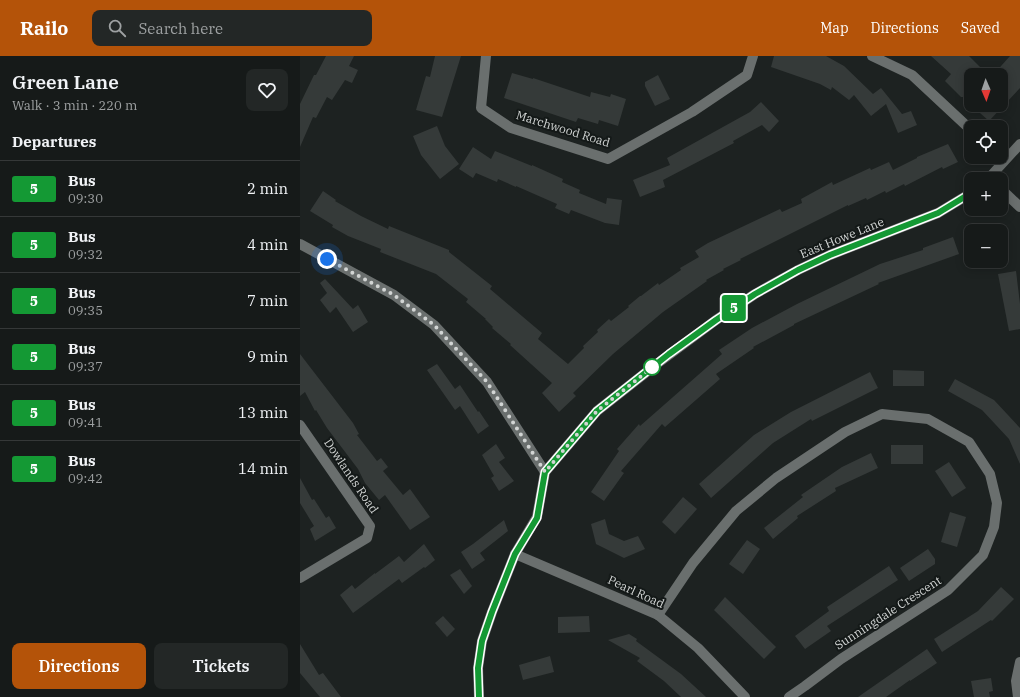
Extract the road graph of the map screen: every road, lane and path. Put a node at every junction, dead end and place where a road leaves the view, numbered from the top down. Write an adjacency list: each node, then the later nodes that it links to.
1 (486, 56): 2 (street, Marchwood Road)
2 (753, 56)
3 (872, 56): 4 (street)
4 (964, 123)
5 (1020, 144): 6 (street)
6 (1008, 154)
7 (1008, 196): 9 (street)
8 (964, 197): 12 (street, East Howe Lane)
9 (1020, 207)
10 (300, 244): 12 (street)
11 (300, 425): 14 (street, Dowlands Road)
12 (545, 472): 13 (street)
13 (515, 554): 15 (street, Pearl Road); 17 (street)
14 (300, 578)
15 (658, 615): 18 (street, Pearl Road); 19 (street, Sunningdale Crescent)
16 (1020, 662): 20 (street)
17 (479, 697)
18 (745, 697)
19 (788, 697)
20 (1018, 697)

